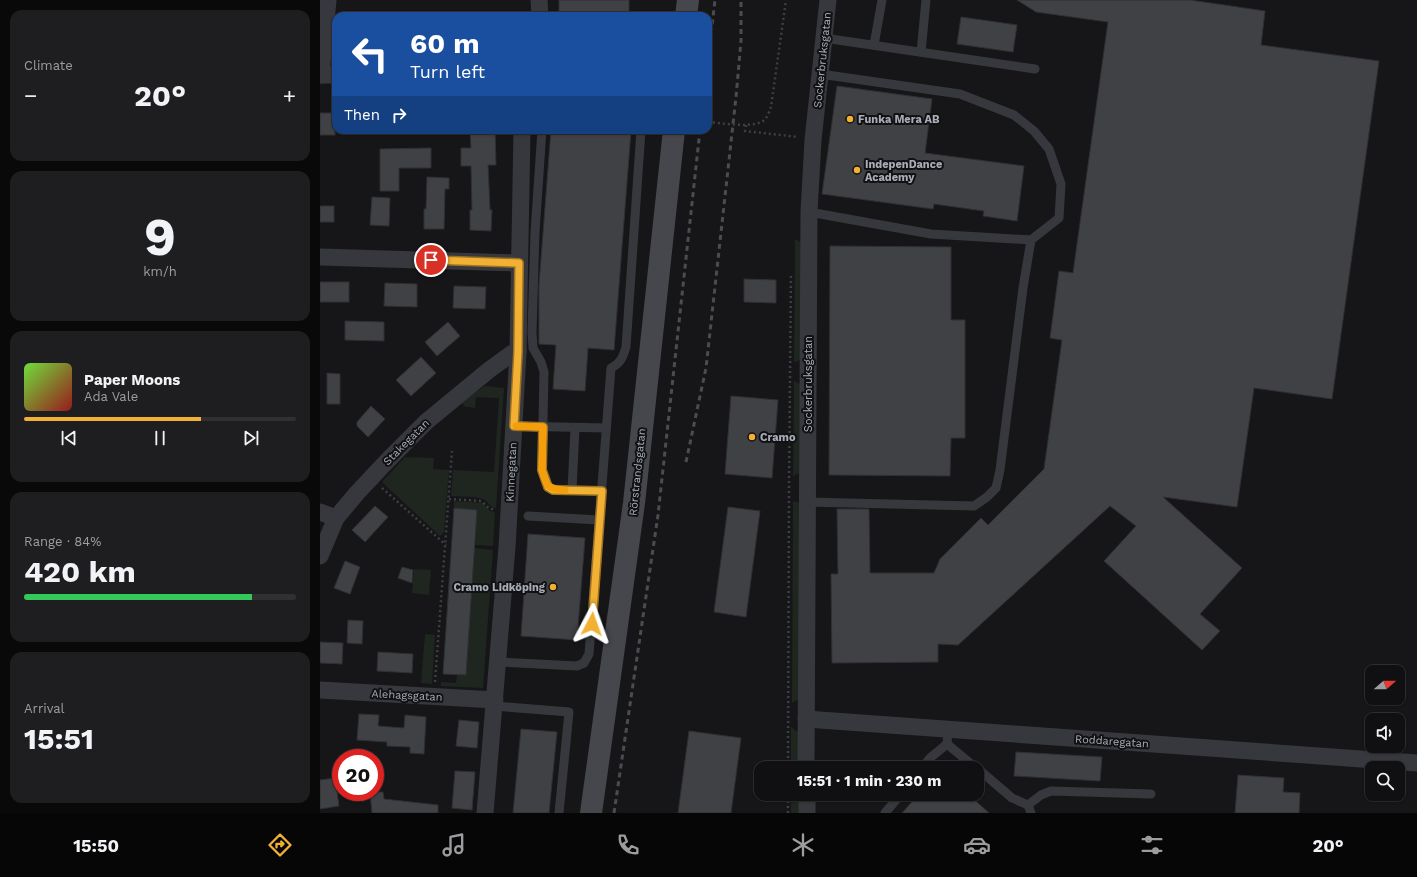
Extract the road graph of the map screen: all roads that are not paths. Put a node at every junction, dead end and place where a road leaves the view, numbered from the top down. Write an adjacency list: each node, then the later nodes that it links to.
1 (328, 0): 14 (street)
2 (539, 0): 7 (street)
3 (688, 0): 8 (main road)
4 (828, 0): 9 (street, Sockerbruksgatan)
5 (882, 0): 10 (lane)
6 (926, 0): 11 (lane)
7 (540, 12)
8 (686, 12)
9 (824, 38): 10 (lane); 13 (street, Sockerbruksgatan)
10 (874, 45): 11 (lane)
11 (921, 52): 12 (lane)
12 (1035, 69)
13 (820, 74): 19 (street, Sockerbruksgatan); 20 (lane)
14 (326, 75)
15 (522, 134): 22 (street, Kinnegatan)
16 (542, 134): 25 (lane)
17 (641, 134): 27 (lane)
18 (674, 134): 52 (main road, Rörstrandsgatan)
19 (809, 212): 20 (lane); 30 (street, Sockerbruksgatan)
20 (1031, 240): 30 (lane)
21 (320, 257): 22 (street)
22 (519, 263): 23 (street, Kinnegatan)
23 (518, 352): 24 (street, Kinnegatan); 33 (street, Stakegatan)
24 (514, 426): 25 (lane); 36 (street, Kinnegatan)
25 (543, 427): 26 (lane); 28 (lane)
26 (575, 428): 27 (lane); 28 (lane)
27 (606, 428): 29 (lane)
28 (572, 490): 29 (lane)
29 (602, 491): 34 (lane)
30 (807, 502): 39 (street, Sockerbruksgatan)
31 (320, 512): 33 (street)
32 (528, 516): 34 (lane)
33 (336, 518): 35 (street, Stakegatan)
34 (599, 520): 36 (lane)
35 (320, 556)
36 (498, 662): 38 (street, Kinnegatan)
37 (320, 690): 38 (street, Alehagsgatan)
38 (494, 703): 50 (street, Kinnegatan); 51 (lane)
39 (806, 718): 40 (street, Roddaregatan); 41 (street, Sockerbruksgatan)
40 (948, 737): 42 (lane); 43 (lane); 44 (street, Roddaregatan)
41 (806, 761)
42 (928, 761)
43 (970, 761)
44 (1417, 763)
45 (984, 774): 49 (lane)
46 (1151, 794): 49 (lane)
47 (806, 801): 53 (street)
48 (895, 801): 54 (lane)
49 (1030, 809)
50 (484, 813)
51 (559, 813)
52 (591, 813)
53 (807, 813)
54 (885, 813)

